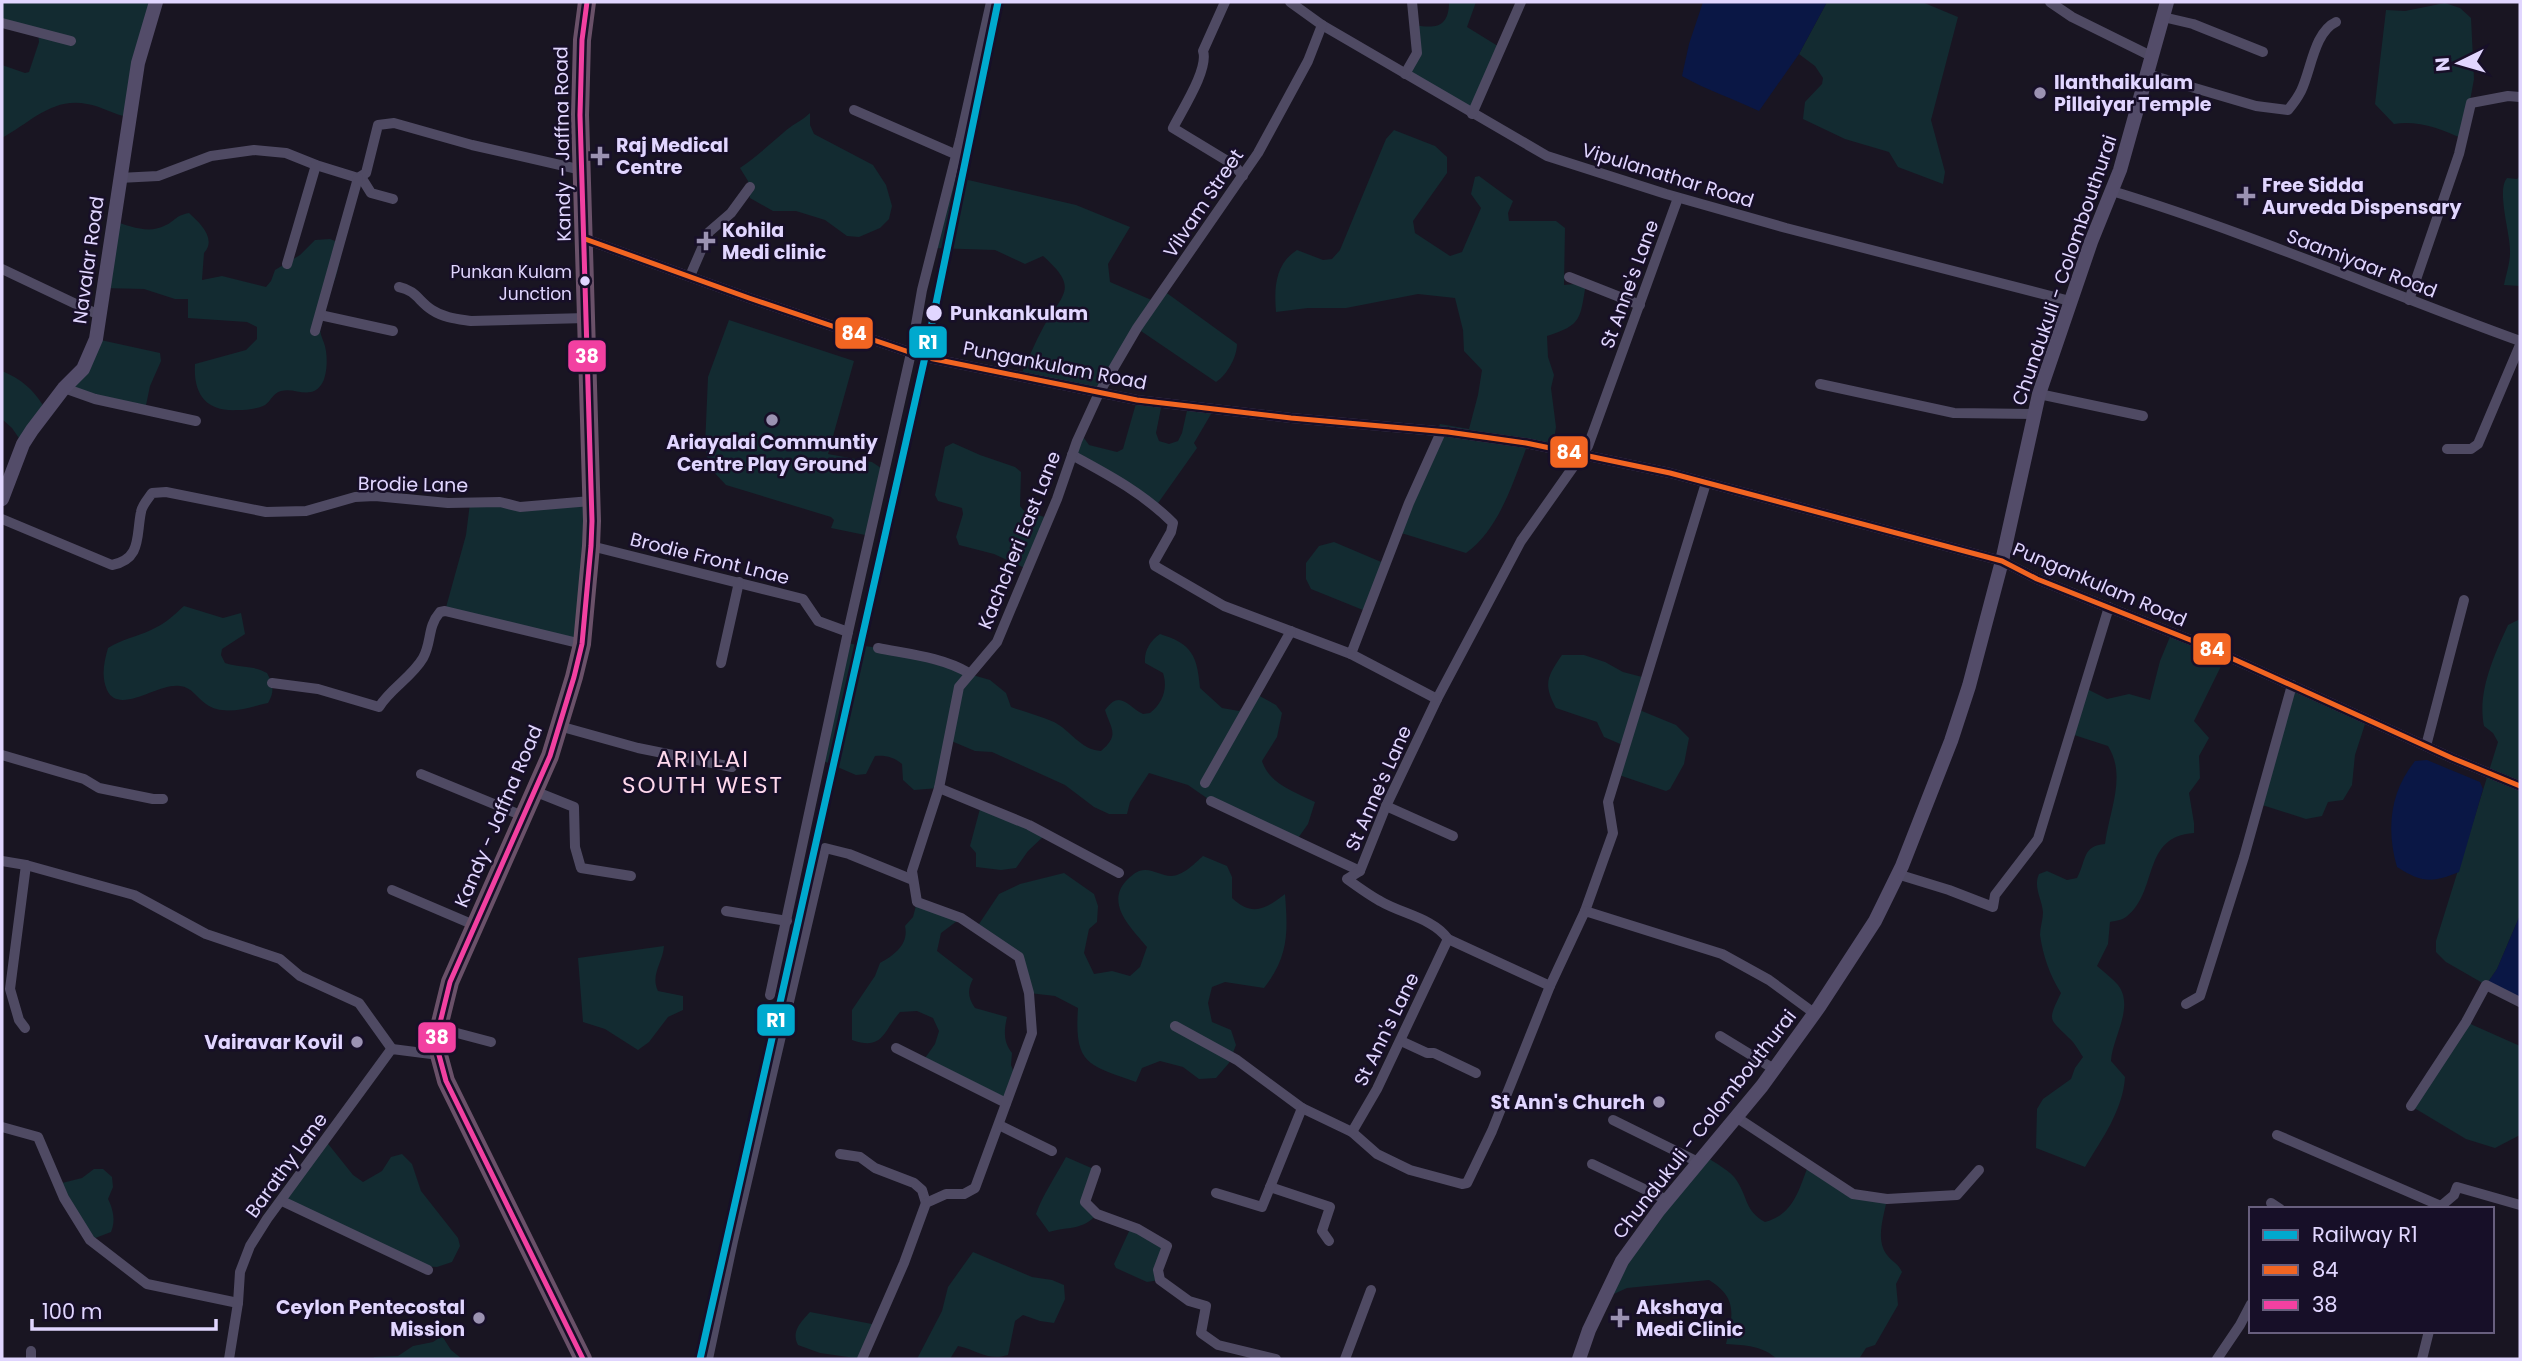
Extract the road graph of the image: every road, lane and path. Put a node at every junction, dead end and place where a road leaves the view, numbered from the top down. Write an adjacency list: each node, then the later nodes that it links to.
1 (156, 2): 26 (main road, Navalar Road)
2 (587, 2): 24 (highway, Kandy - Jaffna Road)
3 (991, 2): 22 (street)
4 (1226, 2): 25 (street)
5 (1290, 2): 13 (street, Vipulanathar Road)
6 (1412, 2): 17 (street)
7 (1521, 2): 21 (street)
8 (2050, 2): 16 (street)
9 (2167, 2): 10 (main road, Chundukuli - Colombouthurai)
10 (2163, 16): 15 (street); 16 (main road, Chundukuli - Colombouthurai)
11 (2336, 22): 18 (street)
12 (2, 23): 14 (street)
13 (1322, 25): 17 (street, Vipulanathar Road); 25 (street, Vilvam Street)
14 (71, 41)
15 (2263, 52)
16 (2153, 57): 18 (main road, Chundukuli - Colombouthurai)
17 (1405, 74): 21 (street, Vipulanathar Road)
18 (2147, 74): 29 (main road, Chundukuli - Colombouthurai)
19 (2520, 97): 38 (street)
20 (855, 110): 22 (street)
21 (1472, 114): 30 (street, Vipulanathar Road)
22 (957, 156): 47 (street)
23 (316, 165): 26 (street); 27 (street); 33 (street)
24 (582, 170): 27 (street); 32 (highway, Kandy - Jaffna Road)
25 (1243, 176): 50 (street, Vilvam Street)
26 (119, 178): 41 (main road, Navalar Road)
27 (360, 178): 31 (street); 42 (street)
28 (750, 187): 35 (street)
29 (2112, 191): 38 (street, Saamiyaar Road); 39 (main road, Chundukuli - Colombouthurai)
30 (1678, 198): 39 (street, Vipulanathar Road); 40 (street, St Anne's Lane)
31 (393, 199)
32 (585, 239): 35 (street, Pungankulam Road); 43 (highway, Kandy - Jaffna Road)
33 (287, 264)
34 (2, 269): 41 (street)
35 (690, 276): 47 (street, Pungankulam Road)
36 (1569, 277): 40 (street)
37 (399, 288): 43 (street)
38 (2409, 299): 46 (street, Saamiyaar Road)
39 (2070, 301): 51 (main road, Chundukuli - Colombouthurai)
40 (1640, 305): 58 (street, St Anne's Lane)
41 (99, 315): 49 (main road, Navalar Road)
42 (320, 315): 44 (street); 45 (street)
43 (587, 318): 61 (highway, Kandy - Jaffna Road)
44 (315, 331)
45 (393, 331)
46 (2520, 343): 56 (street)
47 (911, 353): 50 (street, Pungankulam Road); 69 (street)
48 (1820, 384): 52 (street)
49 (64, 388): 54 (street); 60 (main road, Navalar Road)
50 (1099, 393): 55 (street, Pungankulam Road); 57 (street, Kachcheri East Lane)
51 (2039, 394): 52 (main road, Chundukuli - Colombouthurai); 53 (street)
52 (2035, 414): 64 (main road, Chundukuli - Colombouthurai)
53 (2143, 416)
54 (196, 421)
55 (1441, 432): 58 (street, Pungankulam Road); 72 (street)
56 (2447, 449)
57 (1072, 455): 68 (street); 74 (street, Kachcheri East Lane)
58 (1584, 455): 59 (street, Pungankulam Road); 77 (street, St Anne's Lane)
59 (1706, 483): 64 (street, Pungankulam Road); 101 (street)
60 (2, 499)
61 (591, 501): 62 (street, Brodie Lane); 63 (highway, Kandy - Jaffna Road)
62 (2, 519)
63 (592, 546): 65 (street, Brodie Front Lnae); 70 (highway, Kandy - Jaffna Road)
64 (2002, 561): 67 (street, Pungankulam Road); 96 (main road, Chundukuli - Colombouthurai)
65 (739, 582): 69 (street, Brodie Front Lnae); 73 (street)
66 (2464, 600): 79 (street)
67 (2109, 607): 76 (street, Pungankulam Road); 96 (street)
68 (1291, 631): 72 (street); 83 (street)
69 (848, 632): 102 (street)
70 (582, 644): 75 (street); 78 (highway, Kandy - Jaffna Road)
71 (878, 648): 74 (street)
72 (1351, 654): 77 (street)
73 (721, 663)
74 (969, 673): 85 (street, Kachcheri East Lane)
75 (272, 683)
76 (2292, 685): 79 (street, Pungankulam Road); 108 (street)
77 (1437, 699): 89 (street, St Anne's Lane)
78 (559, 726): 81 (street); 86 (highway, Kandy - Jaffna Road)
79 (2426, 746): 84 (street, Pungankulam Road)
80 (2, 755): 87 (street)
81 (732, 767)
82 (421, 774): 90 (street)
83 (1205, 783)
84 (2520, 786)
85 (939, 788): 95 (street); 98 (street, Kachcheri East Lane)
86 (534, 791): 90 (highway, Kandy - Jaffna Road); 97 (street)
87 (163, 799)
88 (1211, 801): 94 (street)
89 (1386, 806): 91 (street); 94 (street, St Anne's Lane)
90 (523, 816): 103 (highway, Kandy - Jaffna Road)
91 (1453, 836)
92 (2, 861): 93 (street)
93 (26, 865): 111 (street); 117 (street)
94 (1360, 871): 104 (street, St Anne's Lane)
95 (1119, 873)
96 (1897, 874): 109 (main road, Chundukuli - Colombouthurai)
97 (631, 876)
98 (913, 880): 121 (street); 150 (street)
99 (392, 890): 103 (street)
100 (726, 911): 102 (street)
101 (1585, 911): 105 (street); 109 (street)
102 (787, 921): 106 (street)
103 (474, 925): 112 (highway, Kandy - Jaffna Road)
104 (1448, 939): 105 (street, St Anne's Lane); 114 (street, St Ann's Lane)
105 (1550, 986): 128 (street)
106 (771, 995)
107 (2520, 1002): 122 (street)
108 (2186, 1004)
109 (1814, 1013): 119 (main road, Chundukuli - Colombouthurai)
110 (1175, 1026): 123 (street)
111 (25, 1028)
112 (438, 1028): 115 (street); 118 (highway, Kandy - Jaffna Road)
113 (1720, 1036): 119 (street)
114 (1401, 1041): 120 (street); 128 (street, St Ann's Lane)
115 (491, 1042)
116 (896, 1048): 121 (street)
117 (393, 1049): 118 (street); 139 (street, Barathy Lane)
118 (439, 1055): 149 (highway, Kandy - Jaffna Road)
119 (1774, 1069): 124 (main road, Chundukuli - Colombouthurai)
120 (1476, 1073)
121 (1006, 1102): 126 (street)
122 (2411, 1105)
123 (1302, 1108): 128 (street); 136 (street)
124 (1736, 1117): 132 (main road, Chundukuli - Colombouthurai); 135 (street)
125 (1612, 1120): 132 (street)
126 (999, 1125): 130 (street); 140 (street)
127 (2, 1128): 145 (street)
128 (1352, 1132)
129 (2277, 1135): 141 (street)
130 (1052, 1151)
131 (840, 1154): 140 (street)
132 (1698, 1162): 138 (main road, Chundukuli - Colombouthurai)
133 (1592, 1164): 138 (street)
134 (1096, 1170): 152 (street)
135 (1979, 1170)
136 (1270, 1187): 137 (street); 142 (street)
137 (1216, 1193)
138 (1667, 1200): 154 (main road, Chundukuli - Colombouthurai)
139 (282, 1201): 143 (street); 145 (street, Barathy Lane)
140 (926, 1203): 151 (street)
141 (2520, 1205)
142 (1329, 1241)
143 (428, 1270)
144 (1371, 1290): 153 (street)
145 (238, 1303): 148 (street, Barathy Lane)
146 (2249, 1308): 155 (street)
147 (2428, 1333): 156 (street)
148 (229, 1359)
149 (583, 1359)
150 (708, 1359)
151 (862, 1359)
152 (1276, 1359)
153 (1345, 1359)
154 (1579, 1359)
155 (2217, 1359)
156 (2422, 1359)

